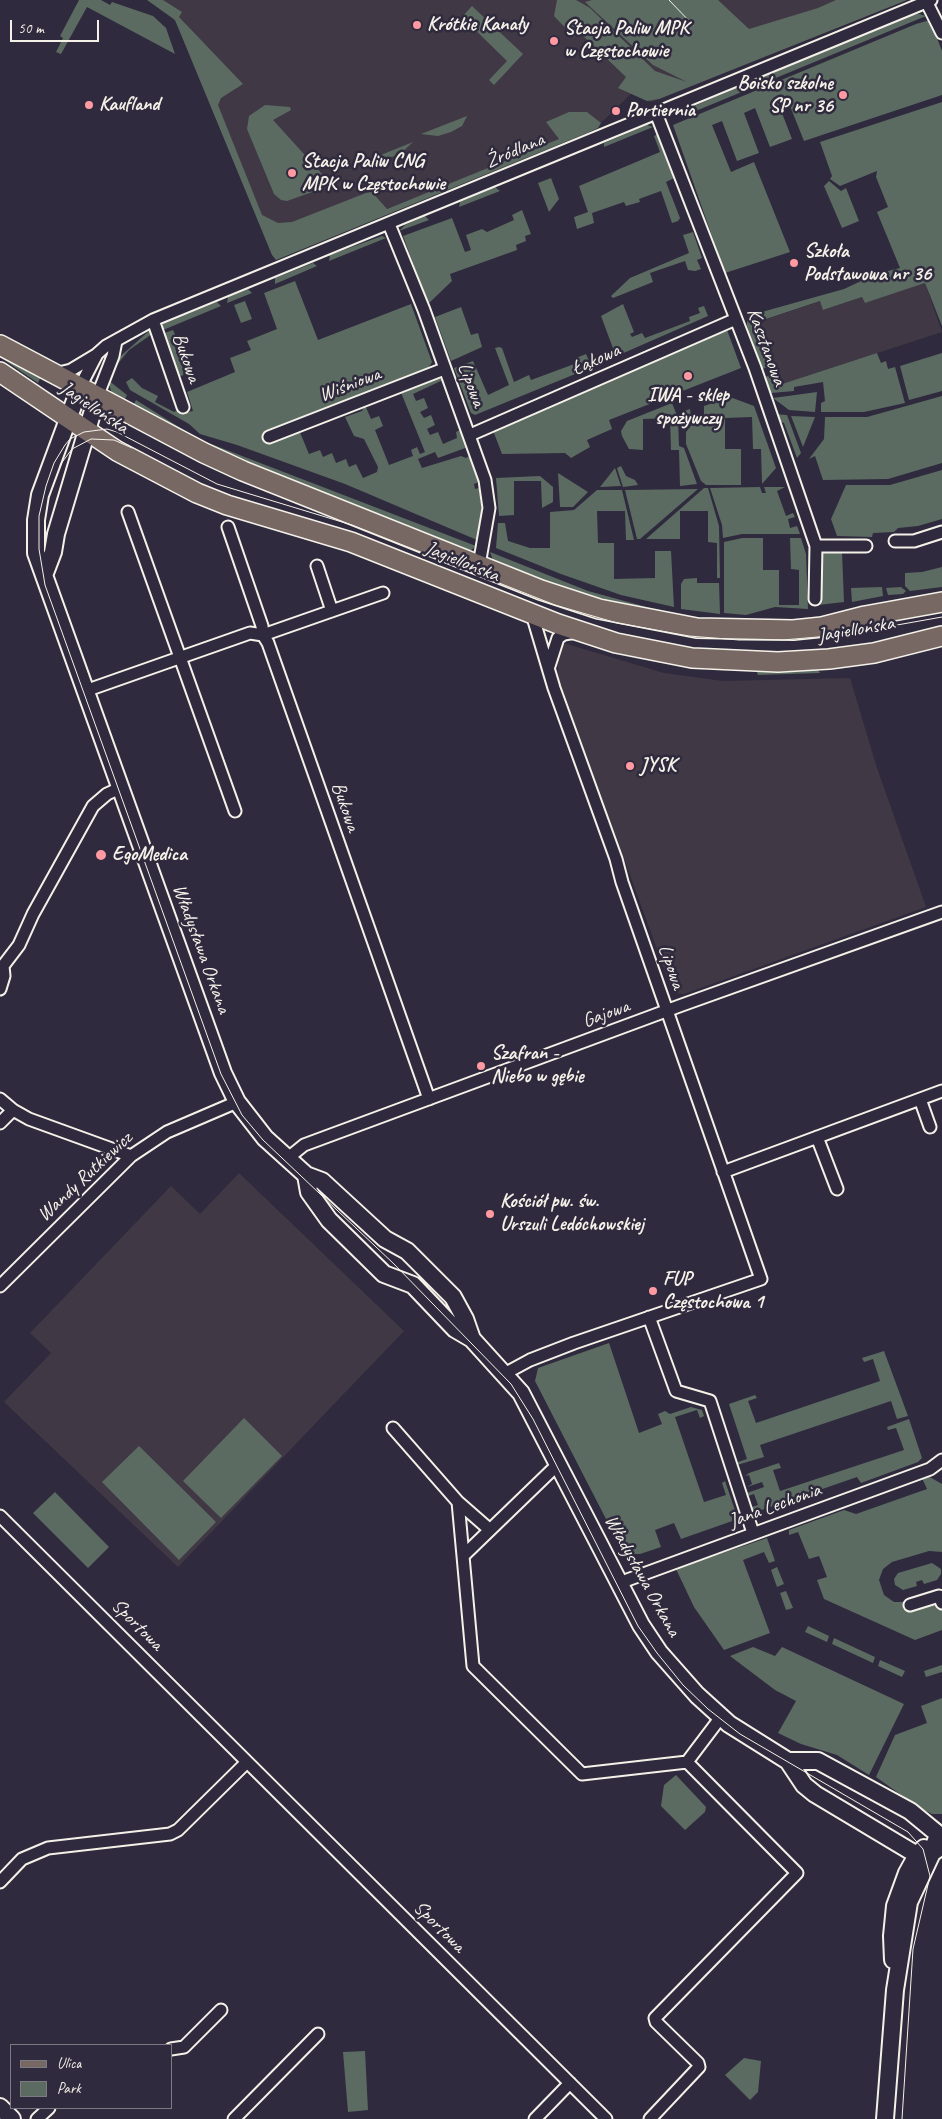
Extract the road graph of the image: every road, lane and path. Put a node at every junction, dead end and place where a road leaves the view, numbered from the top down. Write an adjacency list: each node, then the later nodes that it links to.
1 (929, 1): 2 (street); 3 (street, Źródlana)
2 (942, 33)
3 (656, 113): 4 (street, Źródlana); 5 (street, Kasztanowa)
4 (389, 224): 6 (street, Źródlana); 10 (street, Lipowa)
5 (736, 319): 18 (street, Łąkowa); 24 (street, Kasztanowa)
6 (153, 320): 7 (street, Źródlana); 15 (street, Bukowa)
7 (116, 341): 9 (street, Źródlana); 14 (street)
8 (0, 345): 12 (main road, Jagiellońska)
9 (97, 354): 12 (street, Źródlana); 13 (street, Źródlana)
10 (444, 369): 18 (street, Lipowa); 19 (street, Wiśniowa)
11 (0, 372): 16 (main road, Jagiellońska)
12 (55, 374): 13 (main road, Jagiellońska)
13 (80, 387): 14 (main road, Jagiellońska); 16 (street, Władysława Orkana)
14 (97, 397): 17 (street); 26 (main road, Jagiellońska)
15 (183, 407)
16 (67, 418): 17 (main road, Jagiellońska); 28 (street, Władysława Orkana)
17 (87, 431): 28 (street); 33 (main road, Jagiellońska)
18 (470, 435): 26 (street, Lipowa)
19 (269, 437)
20 (128, 512): 37 (street)
21 (228, 527): 35 (street, Bukowa)
22 (942, 532): 23 (street)
23 (895, 541)
24 (816, 546): 25 (street); 30 (street, Kasztanowa)
25 (866, 546)
26 (479, 565): 31 (main road, Jagiellońska)
27 (316, 566): 32 (street)
28 (45, 573): 39 (street, Władysława Orkana)
29 (383, 593): 32 (street)
30 (815, 599)
31 (942, 602)
32 (332, 611): 35 (street)
33 (532, 614): 34 (main road, Jagiellońska); 38 (street, Lipowa)
34 (581, 632): 36 (main road, Jagiellońska); 38 (street)
35 (262, 635): 37 (street); 48 (street, Bukowa)
36 (942, 636)
37 (180, 658): 39 (street); 41 (street)
38 (549, 666): 45 (street, Lipowa)
39 (86, 691): 40 (street, Władysława Orkana)
40 (120, 788): 43 (street); 50 (street, Władysława Orkana)
41 (235, 811)
42 (942, 912): 45 (street, Gajowa)
43 (2, 967): 44 (street)
44 (0, 988)
45 (667, 1011): 48 (street, Gajowa); 57 (street, Lipowa)
46 (942, 1091): 49 (street)
47 (0, 1099): 51 (street)
48 (429, 1099): 56 (street, Gajowa)
49 (920, 1099): 53 (street); 54 (street)
50 (237, 1102): 55 (street, Wandy Rutkiewicz); 56 (street, Władysława Orkana)
51 (13, 1110): 52 (street); 55 (street)
52 (0, 1123)
53 (930, 1127)
54 (816, 1137): 57 (street); 59 (street)
55 (131, 1156): 60 (street, Wandy Rutkiewicz)
56 (288, 1158): 58 (street, Władysława Orkana)
57 (723, 1172): 61 (street, Lipowa)
58 (306, 1175): 62 (street, Władysława Orkana); 62 (street, Władysława Orkana)
59 (837, 1189)
60 (0, 1286)
61 (649, 1317): 63 (street); 70 (street)
62 (472, 1339): 63 (street, Władysława Orkana)
63 (506, 1374): 66 (street, Władysława Orkana)
64 (393, 1428): 67 (street)
65 (942, 1460): 70 (street, Jana Lechonia)
66 (556, 1468): 69 (street); 72 (street, Władysława Orkana)
67 (458, 1502): 69 (street); 71 (street)
68 (0, 1516): 77 (street, Sportowa)
69 (490, 1530): 71 (street)
70 (753, 1534): 72 (street, Jana Lechonia)
71 (463, 1556): 78 (street)
72 (618, 1583): 75 (street, Władysława Orkana)
73 (941, 1604): 74 (street)
74 (910, 1606)
75 (718, 1720): 76 (street, Władysława Orkana); 78 (street)
76 (788, 1760): 79 (street, Władysława Orkana); 79 (street, Władysława Orkana)
77 (247, 1762): 80 (street); 84 (street, Sportowa)
78 (687, 1762): 92 (street)
79 (934, 1844): 93 (street)
80 (0, 1882)
81 (221, 2010): 83 (street)
82 (318, 2034): 89 (street)
83 (172, 2048)
84 (570, 2083): 90 (street); 91 (street, Sportowa)
85 (0, 2107): 87 (street)
86 (48, 2109): 88 (street)
87 (12, 2119)
88 (37, 2119)
89 (234, 2119)
90 (535, 2119)
91 (606, 2119)
92 (650, 2119)
93 (885, 2119)

